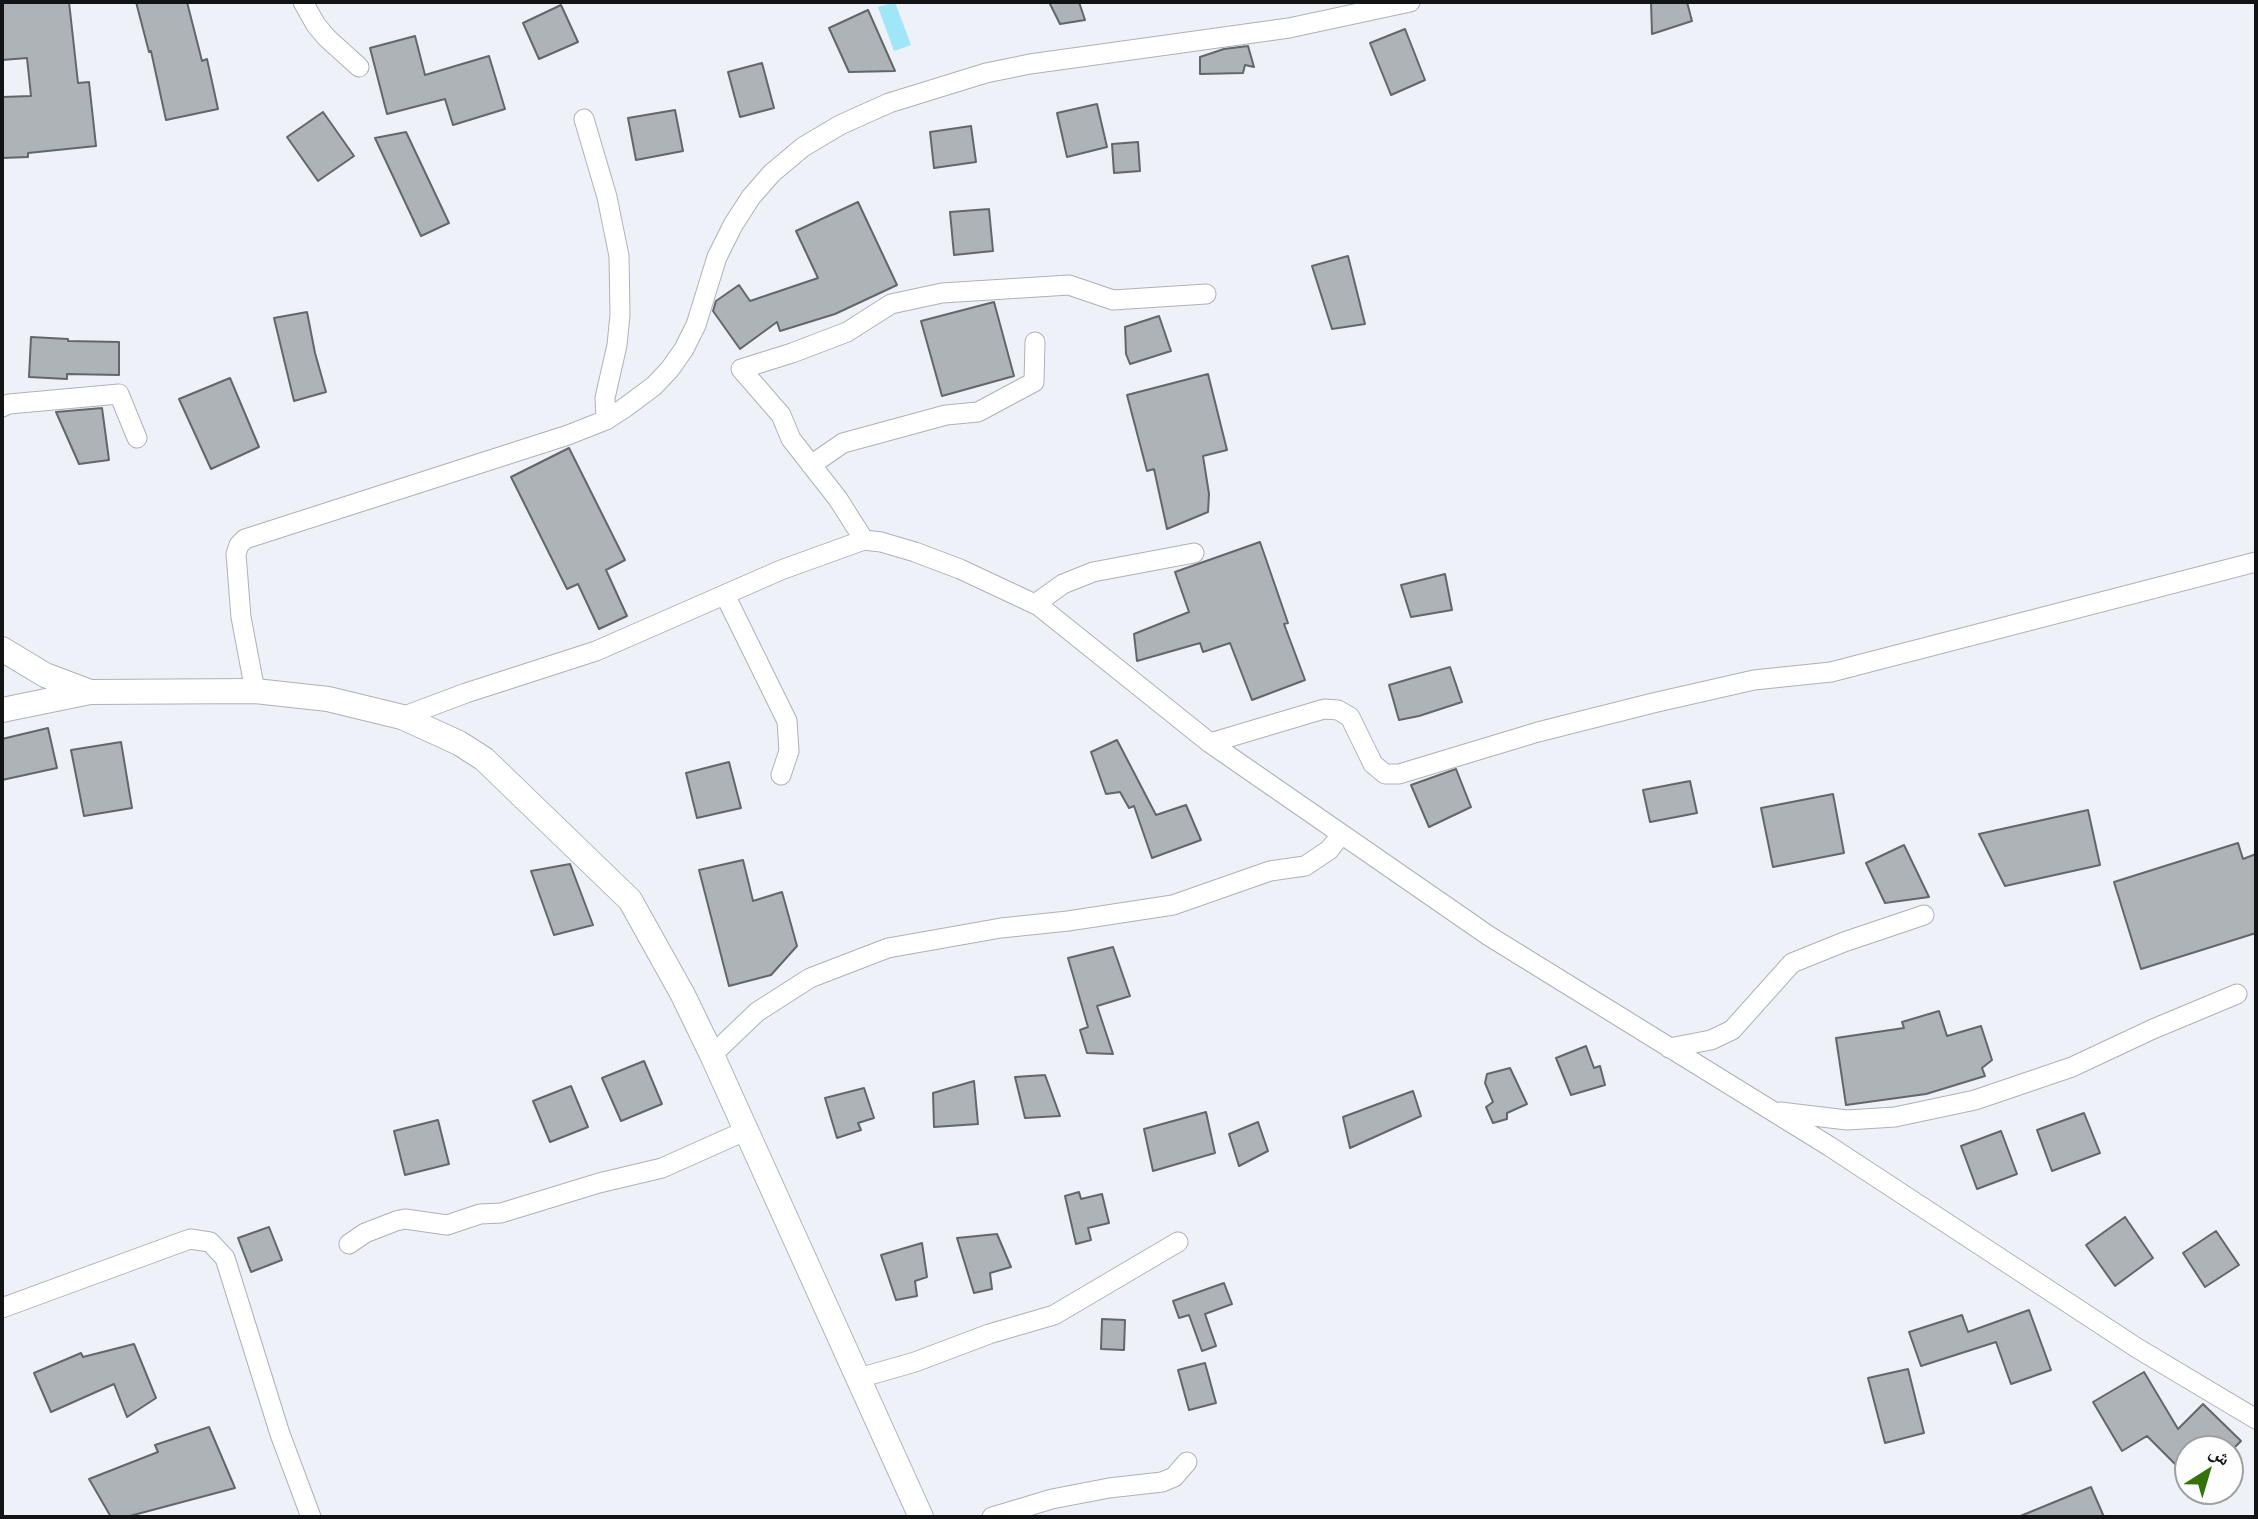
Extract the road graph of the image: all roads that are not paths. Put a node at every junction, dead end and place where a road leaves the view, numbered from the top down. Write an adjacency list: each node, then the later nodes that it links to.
1 (303, 2): 3 (street)
2 (1410, 2): 8 (street)
3 (359, 67)
4 (584, 119): 8 (street)
5 (1206, 294): 10 (street)
6 (1035, 342): 10 (street)
7 (2, 407): 9 (street)
8 (606, 420): 17 (street)
9 (137, 438)
10 (811, 464): 11 (street)
11 (864, 540): 14 (street); 15 (street)
12 (1194, 552): 15 (street)
13 (2256, 562): 21 (street)
14 (725, 595): 20 (street); 22 (street)
15 (1035, 604): 21 (street)
16 (2, 649): 18 (street)
17 (255, 691): 18 (street); 20 (street)
18 (90, 692): 19 (street)
19 (2, 710)
20 (402, 716): 27 (street)
21 (1210, 743): 23 (street)
22 (781, 775)
23 (1341, 835): 26 (street); 27 (street)
24 (1924, 915): 26 (street)
25 (2238, 994): 28 (street)
26 (1669, 1048): 28 (street)
27 (712, 1055): 29 (street)
28 (1772, 1111): 34 (street)
29 (747, 1130): 31 (street); 33 (street)
30 (1178, 1242): 33 (street)
31 (349, 1244)
32 (2, 1308): 36 (street)
33 (859, 1378): 37 (street)
34 (2256, 1419)
35 (1187, 1462): 38 (street)
36 (311, 1517)
37 (921, 1517)
38 (992, 1517)

